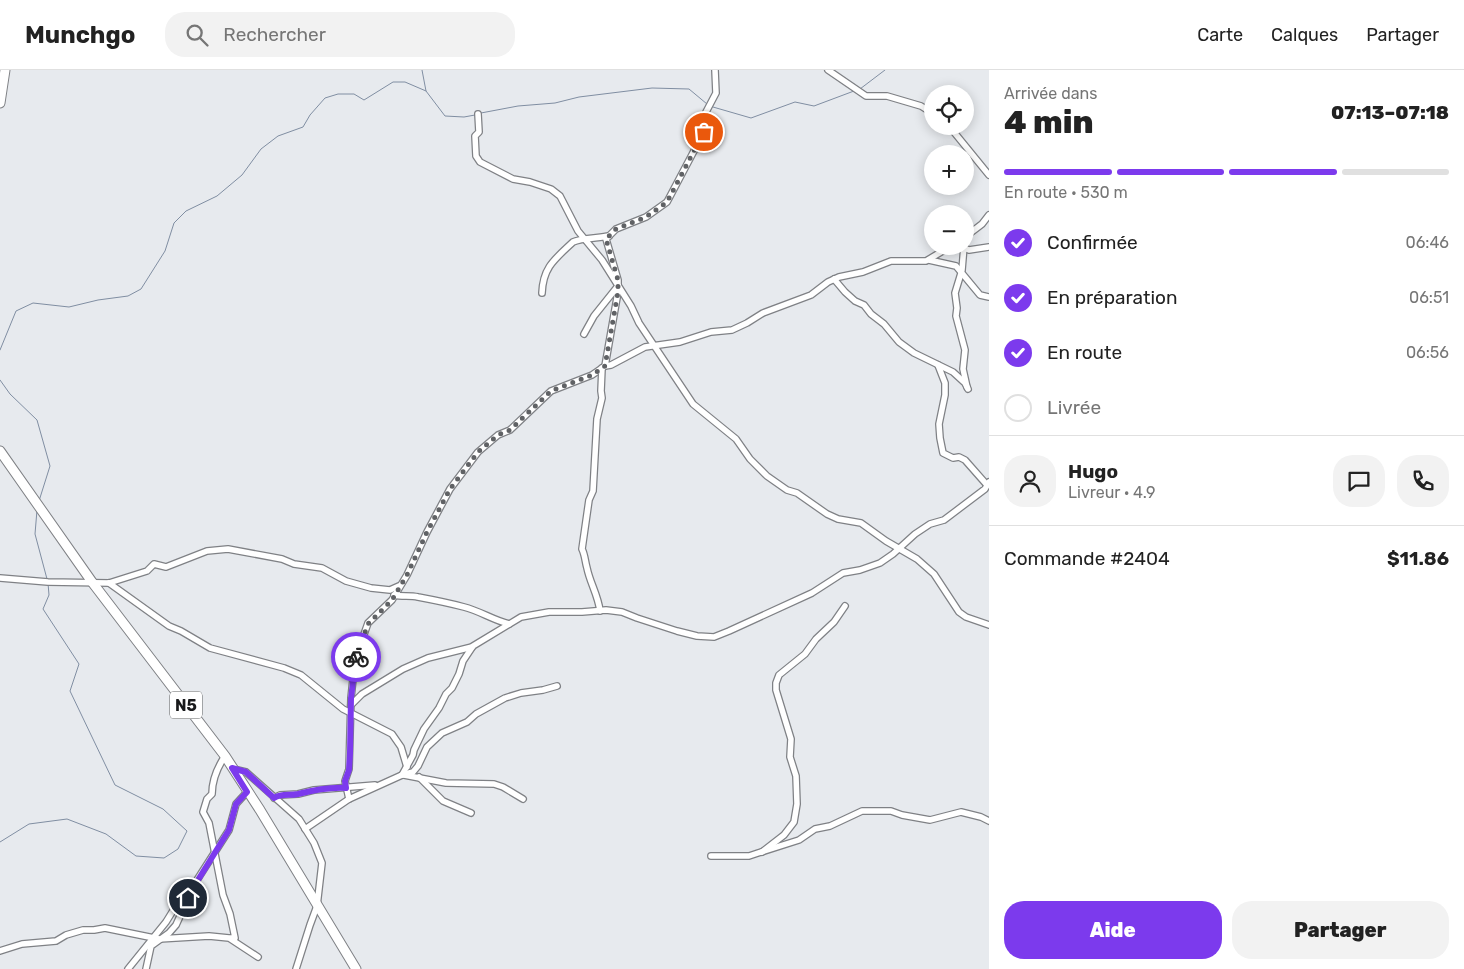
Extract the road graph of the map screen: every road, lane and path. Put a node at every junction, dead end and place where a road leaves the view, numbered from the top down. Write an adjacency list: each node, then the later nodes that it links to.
1 (5, 70): 4 (highway)
2 (715, 70): 11 (street)
3 (828, 70): 5 (street)
4 (0, 103)
5 (924, 108)
6 (478, 114): 12 (street)
7 (956, 135): 8 (street)
8 (989, 175)
9 (989, 215): 10 (street)
10 (974, 230)
11 (609, 236): 12 (street); 20 (street)
12 (586, 239): 20 (street); 21 (street)
13 (989, 247): 14 (street)
14 (974, 249)
15 (937, 255): 17 (street)
16 (963, 255): 18 (street)
17 (929, 260): 18 (street); 19 (street)
18 (961, 272): 22 (street); 25 (street)
19 (834, 279): 24 (street); 25 (street)
20 (618, 286): 23 (street); 24 (street); 26 (street)
21 (542, 293)
22 (989, 297)
23 (584, 334)
24 (653, 346): 26 (street); 29 (street)
25 (938, 365): 28 (street)
26 (603, 367): 33 (street); 36 (street)
27 (0, 451): 31 (highway, N5)
28 (988, 484): 29 (street)
29 (899, 548): 36 (street); 38 (street)
30 (0, 578): 31 (street)
31 (92, 582): 32 (street); 42 (highway, N5)
32 (110, 583): 33 (street); 41 (street)
33 (401, 585): 34 (street)
34 (394, 595): 37 (street); 41 (street)
35 (845, 606): 56 (street)
36 (600, 611): 37 (street)
37 (509, 624): 39 (street)
38 (989, 625)
39 (472, 647): 41 (street); 43 (street)
40 (557, 686): 45 (street)
41 (350, 710): 43 (street); 48 (street)
42 (225, 756): 44 (highway, N5); 57 (street)
43 (407, 767): 45 (street)
44 (232, 768): 49 (highway, N5); 50 (street)
45 (402, 775): 46 (street); 47 (street)
46 (419, 778): 52 (street); 53 (street)
47 (379, 784): 48 (street); 51 (street)
48 (346, 788): 50 (street); 51 (street)
49 (247, 792): 57 (street); 60 (highway, N5)
50 (274, 798): 55 (street)
51 (350, 798): 55 (street)
52 (523, 799)
53 (471, 813)
54 (989, 821): 56 (street)
55 (305, 829): 60 (street)
56 (762, 852): 58 (street)
57 (214, 854): 62 (street); 63 (street)
58 (711, 856)
59 (187, 888): 61 (street)
60 (317, 906): 68 (street); 69 (highway, N5)
61 (155, 938): 63 (street); 64 (street); 66 (street)
62 (229, 938): 63 (street); 65 (street)
63 (162, 939): 67 (street)
64 (0, 951)
65 (258, 957)
66 (128, 969)
67 (146, 969)
68 (296, 969)
69 (356, 969)

